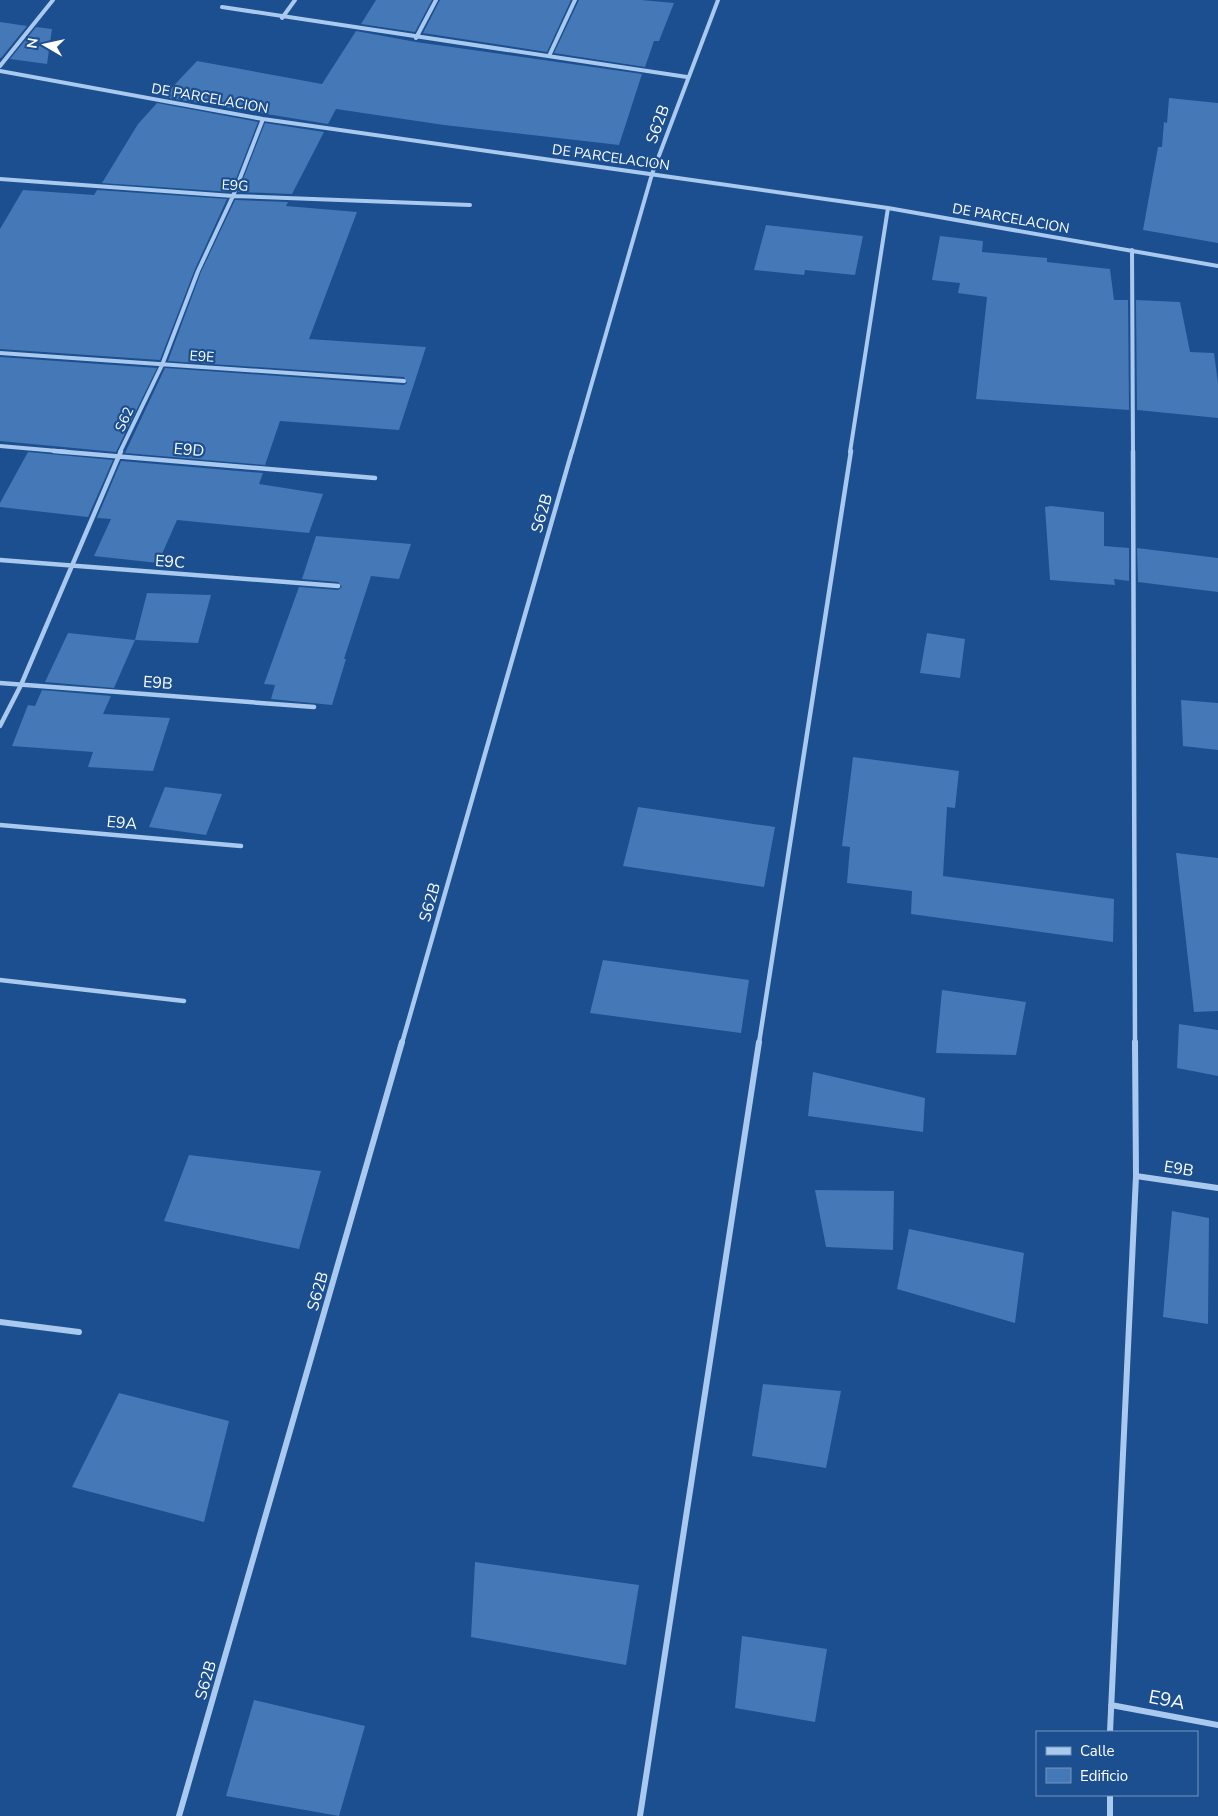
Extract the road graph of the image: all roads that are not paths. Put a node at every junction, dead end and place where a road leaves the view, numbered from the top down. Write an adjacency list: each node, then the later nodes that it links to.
1 (53, 0): 10 (street)
2 (295, 0): 7 (street)
3 (436, 0): 8 (street)
4 (575, 0): 9 (street)
5 (718, 0): 12 (street, S62B)
6 (222, 7): 7 (street)
7 (282, 18): 8 (street)
8 (416, 38): 9 (street)
9 (549, 56): 12 (street)
10 (0, 66)
11 (0, 71): 13 (street, DE PARCELACION)
12 (687, 77): 14 (street, S62B)
13 (263, 119): 14 (street, DE PARCELACION); 16 (street, S62)
14 (652, 174): 18 (street, DE PARCELACION); 46 (street, S62B)
15 (0, 179): 16 (street, E9G)
16 (233, 196): 17 (street, E9G); 22 (street, S62)
17 (470, 206)
18 (888, 208): 19 (street, DE PARCELACION); 47 (street)
19 (1132, 250): 20 (street, DE PARCELACION); 38 (street)
20 (1218, 266)
21 (0, 353): 22 (street, E9E)
22 (162, 365): 23 (street, E9E); 25 (street, S62)
23 (404, 381)
24 (0, 446): 25 (street, E9D)
25 (119, 455): 26 (street, E9D); 28 (street, S62)
26 (375, 478)
27 (0, 560): 28 (street, E9C)
28 (71, 565): 29 (street, E9C); 31 (street, S62)
29 (338, 586)
30 (0, 683): 31 (street, E9B)
31 (21, 685): 32 (street, E9B); 33 (street, S62)
32 (314, 707)
33 (0, 726)
34 (0, 825): 35 (street, E9A)
35 (241, 846)
36 (0, 980): 37 (street)
37 (184, 1001)
38 (1136, 1176): 39 (street, E9B); 42 (street)
39 (1218, 1188)
40 (0, 1322): 41 (street)
41 (79, 1332)
42 (1110, 1705): 43 (street, E9A); 44 (street)
43 (1218, 1725)
44 (1110, 1731)
45 (1110, 1796): 48 (street)
46 (179, 1816)
47 (640, 1816)
48 (1110, 1816)

